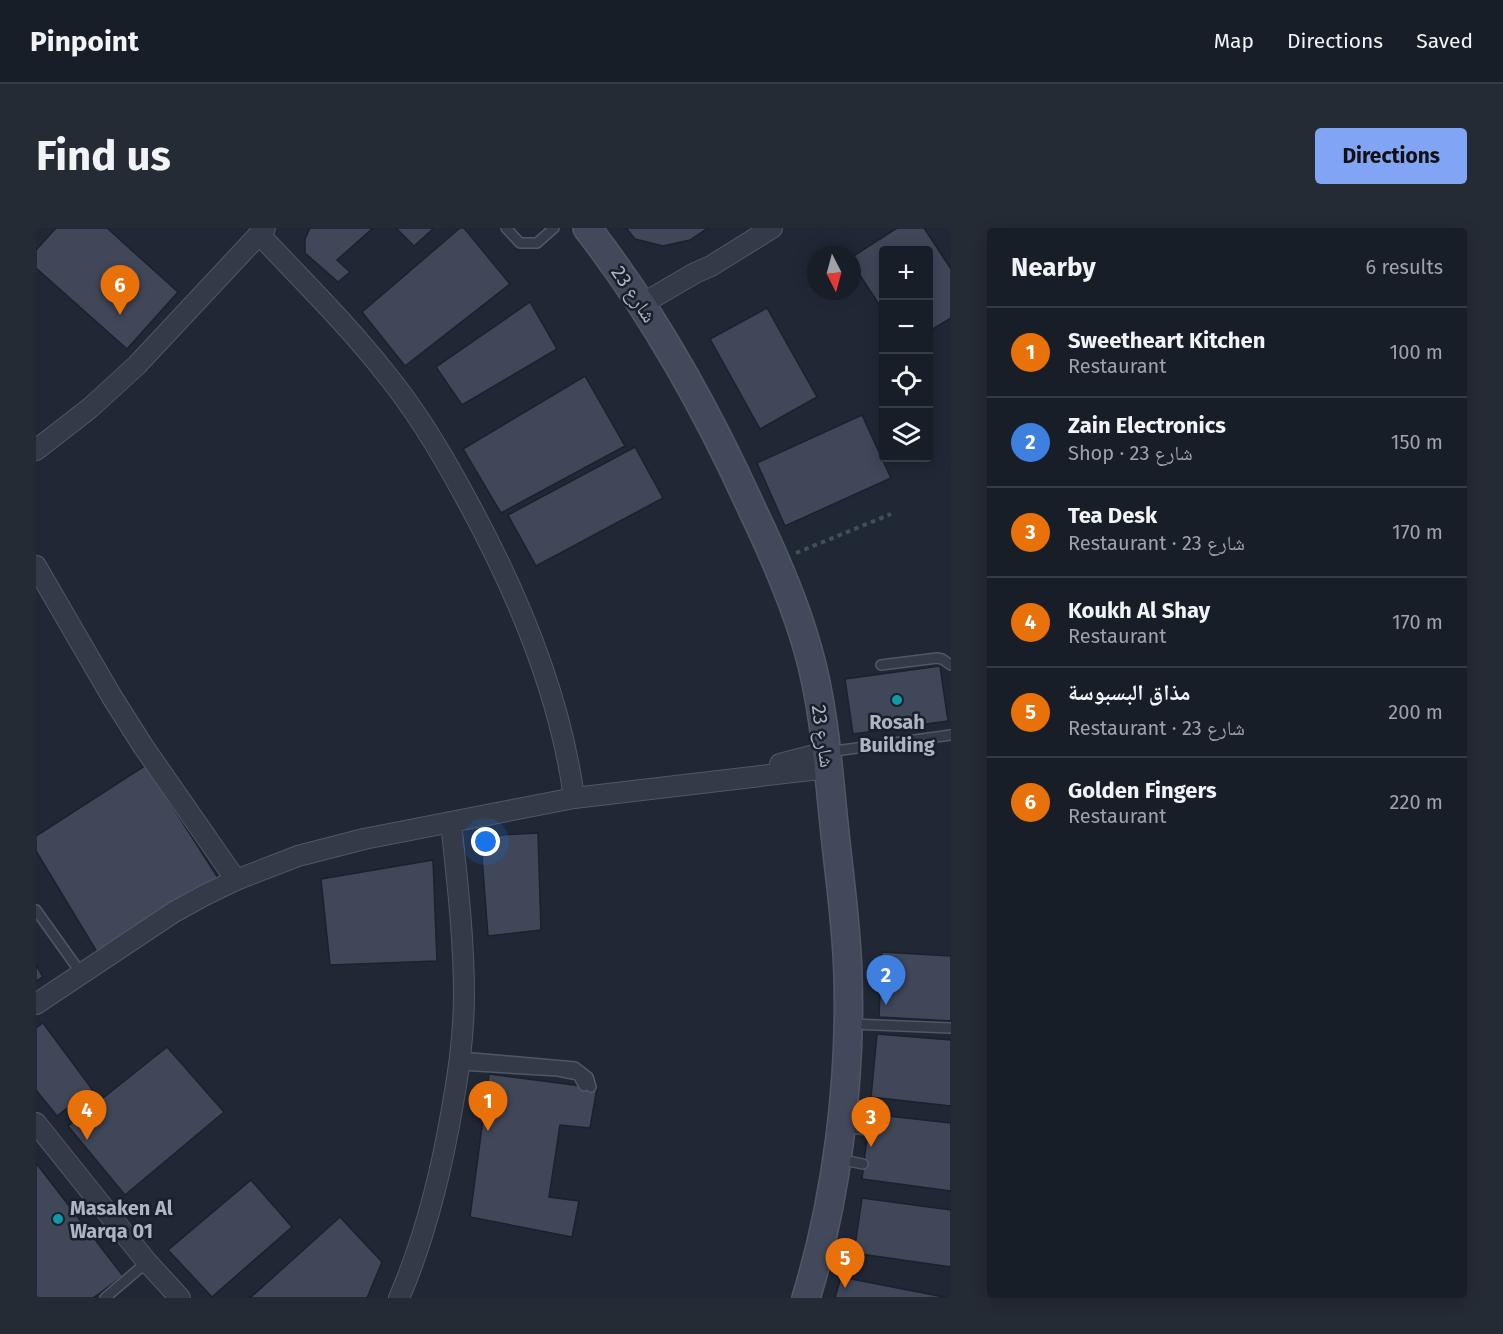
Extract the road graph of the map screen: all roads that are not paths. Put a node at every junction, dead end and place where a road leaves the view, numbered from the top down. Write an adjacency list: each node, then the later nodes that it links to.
1 (506, 228): 2 (lane)
2 (554, 228)
3 (587, 228): 6 (street, شارع 23)
4 (772, 228): 6 (street)
5 (262, 231): 7 (street); 13 (street)
6 (646, 311): 12 (street, شارع 23)
7 (36, 450)
8 (36, 566): 15 (street)
9 (881, 665): 10 (lane)
10 (951, 665)
11 (951, 735): 12 (lane)
12 (827, 760): 13 (street); 19 (street, شارع 23)
13 (574, 798): 14 (street)
14 (451, 822): 15 (street); 21 (street)
15 (236, 880): 17 (street)
16 (36, 910): 17 (lane)
17 (81, 973): 18 (street)
18 (36, 1004)
19 (847, 1024): 20 (lane); 24 (street, شارع 23)
20 (951, 1028)
21 (460, 1061): 22 (lane); 31 (street)
22 (587, 1087)
23 (36, 1123): 28 (street)
24 (841, 1126): 25 (lane); 26 (street, شارع 23)
25 (867, 1130)
26 (836, 1158): 27 (lane); 32 (street, شارع 23)
27 (863, 1164)
28 (147, 1262): 29 (lane); 30 (street)
29 (105, 1298)
30 (180, 1298)
31 (399, 1298)
32 (806, 1298)

